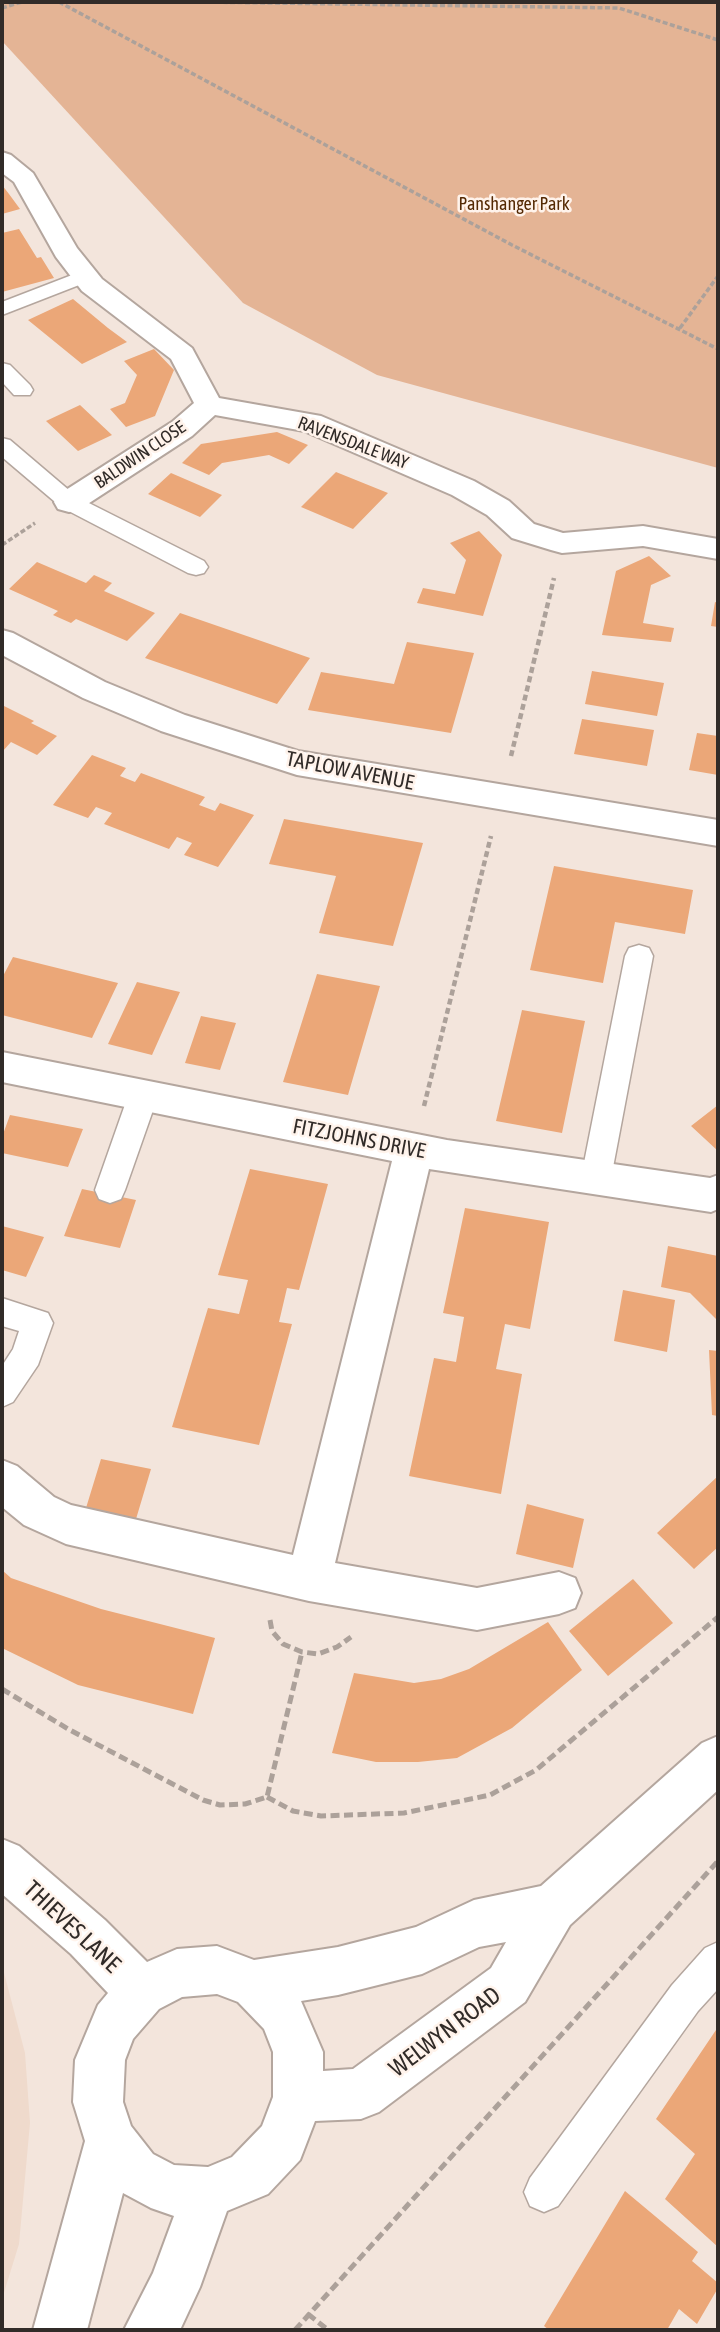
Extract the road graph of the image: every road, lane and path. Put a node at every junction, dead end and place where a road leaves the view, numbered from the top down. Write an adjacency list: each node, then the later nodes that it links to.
1 (22, 2): 4 (path)
2 (59, 2): 10 (path)
3 (200, 2): 5 (path)
4 (2, 8)
5 (718, 40)
6 (2, 160): 7 (street)
7 (85, 276): 9 (lane); 14 (street)
8 (718, 276): 10 (path)
9 (2, 309)
10 (680, 328): 11 (path)
11 (718, 349)
12 (2, 370): 13 (lane)
13 (22, 390)
14 (209, 405): 16 (street, BALDWIN CLOSE); 17 (street, RAVENSDALE WAY)
15 (2, 445): 16 (lane)
16 (69, 502): 19 (lane)
17 (562, 543): 18 (street, RAVENSDALE WAY); 21 (path)
18 (718, 549)
19 (196, 567)
20 (2, 641): 21 (street, TAPLOW AVENUE)
21 (501, 797): 22 (street, TAPLOW AVENUE); 26 (path)
22 (718, 833)
23 (639, 957): 27 (lane)
24 (4, 1073): 25 (street, FITZJOHNS DRIVE)
25 (143, 1096): 26 (street, FITZJOHNS DRIVE); 28 (lane)
26 (414, 1150): 27 (street, FITZJOHNS DRIVE); 33 (street)
27 (596, 1178): 29 (street, FITZJOHNS DRIVE)
28 (110, 1190)
29 (718, 1192)
30 (2, 1312): 31 (lane)
31 (2, 1392)
32 (2, 1480): 33 (street)
33 (309, 1580): 34 (street)
34 (559, 1593)
35 (718, 1617): 39 (path)
36 (302, 1652): 39 (path)
37 (2, 1689): 39 (path)
38 (718, 1759): 42 (street, WELWYN ROAD)
39 (267, 1797)
40 (718, 1861): 50 (path)
41 (2, 1863): 45 (street, THIEVES LANE)
42 (553, 1908): 44 (street); 46 (street, WELWYN ROAD)
43 (718, 1961): 48 (lane)
44 (254, 1984): 45 (street); 46 (street)
45 (142, 1992): 47 (street)
46 (298, 2097): 49 (street)
47 (111, 2141): 49 (street); 51 (street)
48 (544, 2192)
49 (208, 2193): 52 (street)
50 (308, 2314): 53 (path); 54 (path)
51 (60, 2330)
52 (151, 2330)
53 (295, 2330)
54 (328, 2330)

